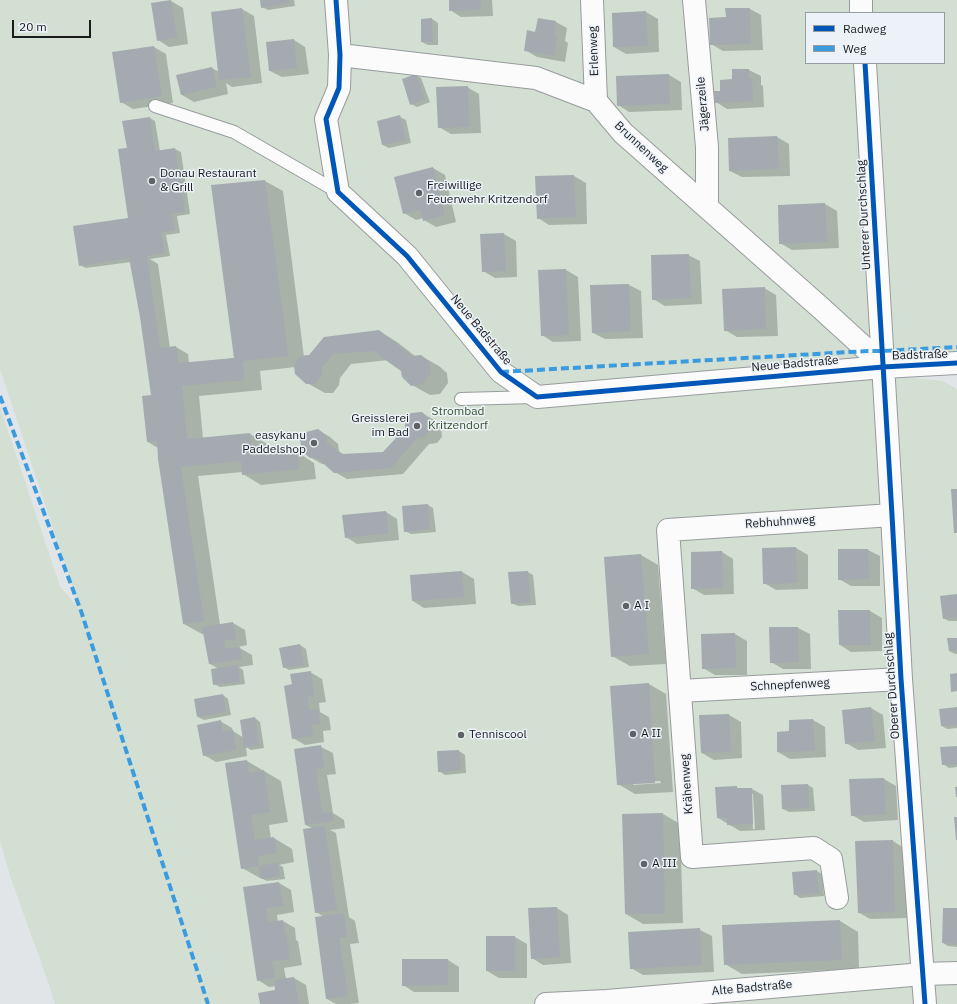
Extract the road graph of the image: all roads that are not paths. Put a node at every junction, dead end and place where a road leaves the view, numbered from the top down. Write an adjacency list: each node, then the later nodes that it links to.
1 (336, 0): 6 (street)
2 (592, 0): 8 (street, Erlenweg)
3 (694, 0): 11 (street, Jägerzeile)
4 (861, 0): 5 (street)
5 (862, 12)
6 (340, 54): 8 (street, Brunnenweg); 10 (street)
7 (864, 64): 13 (street, Unterer Durchschlag)
8 (596, 101): 11 (street, Brunnenweg)
9 (156, 106): 10 (lane)
10 (338, 192): 14 (street, Neue Badstraße)
11 (707, 207): 13 (street, Brunnenweg)
12 (957, 363): 13 (street, Badstraße)
13 (883, 366): 14 (street, Neue Badstraße); 16 (street, Oberer Durchschlag)
14 (537, 397): 15 (lane)
15 (461, 398)
16 (892, 515): 17 (street, Rebhuhnweg); 18 (street, Oberer Durchschlag)
17 (668, 530): 19 (street, Krähenweg)
18 (901, 679): 19 (street, Schnepfenweg); 21 (street, Oberer Durchschlag)
19 (680, 691): 20 (street, Krähenweg)
20 (837, 898)
21 (923, 974): 22 (street, Alte Badstraße); 23 (street, Alte Badstraße); 25 (street, Oberer Durchschlag)
22 (957, 974)
23 (607, 1002): 24 (street, Alte Badstraße)
24 (546, 1004)
25 (925, 1004)

